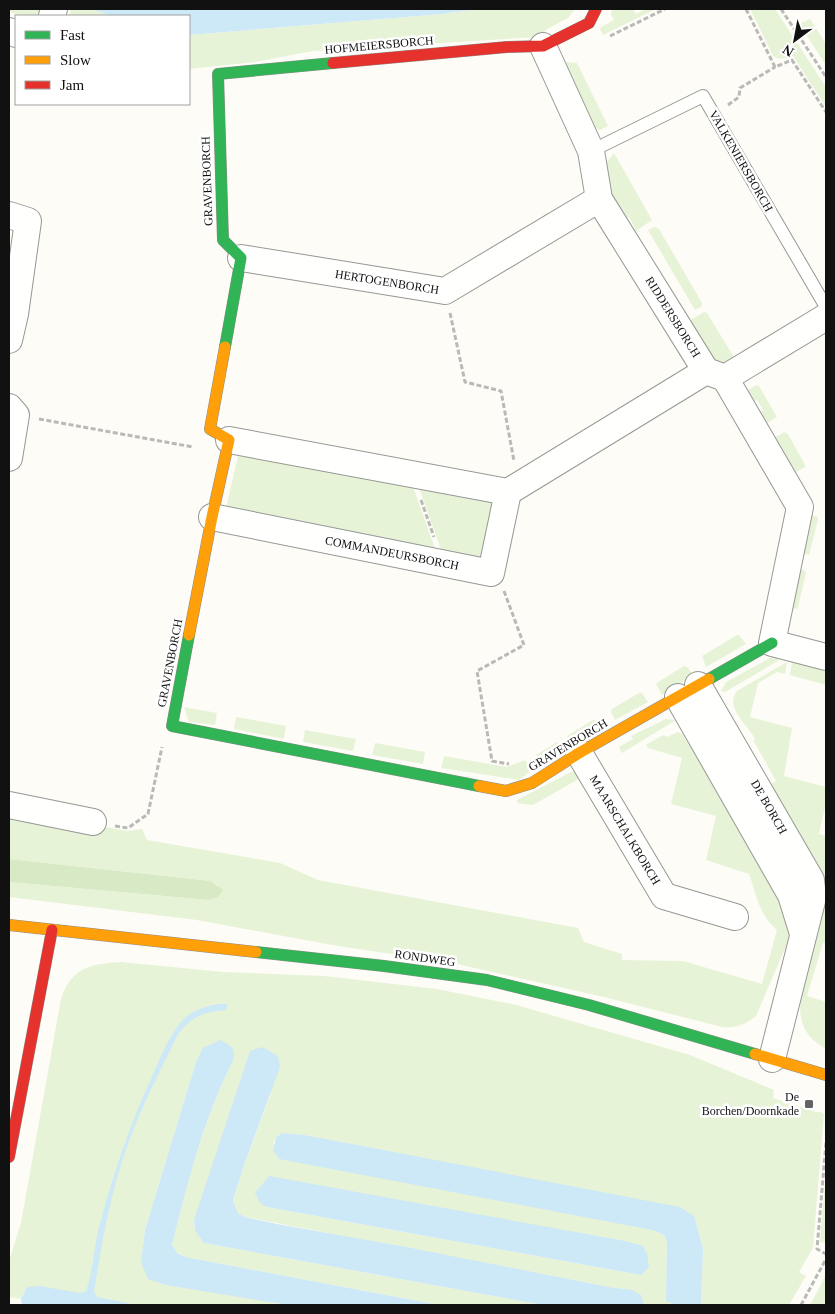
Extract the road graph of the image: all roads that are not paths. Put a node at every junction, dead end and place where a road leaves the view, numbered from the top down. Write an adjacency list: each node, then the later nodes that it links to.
1 (596, 9): 2 (street)
2 (543, 46): 3 (street, HOFMEIERSBORCH); 4 (street, RIDDERSBORCH)
3 (218, 74): 7 (street, GRAVENBORCH)
4 (591, 151): 5 (street, RIDDERSBORCH); 8 (lane, VALKENIERSBORCH)
5 (599, 199): 7 (street, HERTOGENBORCH); 11 (street, RIDDERSBORCH)
6 (9, 215): 10 (street)
7 (241, 258): 13 (street)
8 (826, 307)
9 (826, 317): 11 (street)
10 (9, 340)
11 (715, 374): 15 (street); 17 (street, RIDDERSBORCH)
12 (13, 411): 14 (street)
13 (227, 446): 15 (street); 16 (street, GRAVENBORCH)
14 (9, 458)
15 (513, 488): 16 (street, COMMANDEURSBORCH)
16 (212, 517): 20 (street, GRAVENBORCH)
17 (772, 643): 18 (street); 19 (street, GRAVENBORCH)
18 (826, 656)
19 (688, 691): 20 (street, GRAVENBORCH); 26 (street, DE BORCH)
20 (579, 753): 23 (street, MAARSCHALKBORCH)
21 (9, 805): 22 (street)
22 (93, 822)
23 (735, 917)
24 (9, 925): 25 (street, RONDWEG)
25 (52, 930): 26 (street, RONDWEG); 28 (street)
26 (772, 1059): 27 (street, RONDWEG)
27 (826, 1075)
28 (9, 1157)

